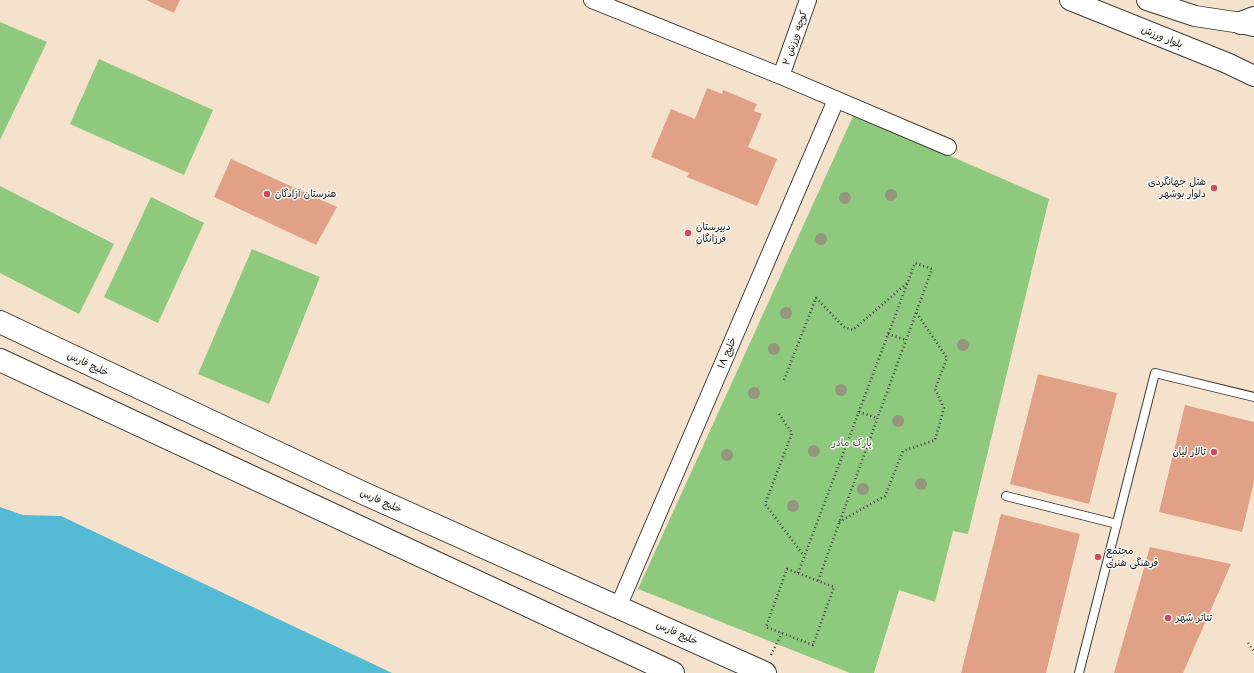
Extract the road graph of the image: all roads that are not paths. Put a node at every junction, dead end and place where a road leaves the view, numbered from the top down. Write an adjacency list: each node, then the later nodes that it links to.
1 (592, 0): 6 (street)
2 (808, 0): 6 (street, کوچه ورزش ۲)
3 (1070, 0): 7 (street, بلوار ورزش)
4 (1147, 0): 5 (street)
5 (1250, 22)
6 (782, 76): 8 (street)
7 (1254, 76)
8 (836, 100): 9 (street); 15 (street, خلیج ۱۸)
9 (948, 147)
10 (0, 322): 15 (main road, خلیج فارس)
11 (0, 360): 16 (main road)
12 (1254, 397): 14 (lane)
13 (1006, 496): 14 (lane)
14 (1117, 524): 18 (lane)
15 (618, 607): 17 (main road, خلیج فارس)
16 (673, 673)
17 (765, 673)
18 (1079, 673)

